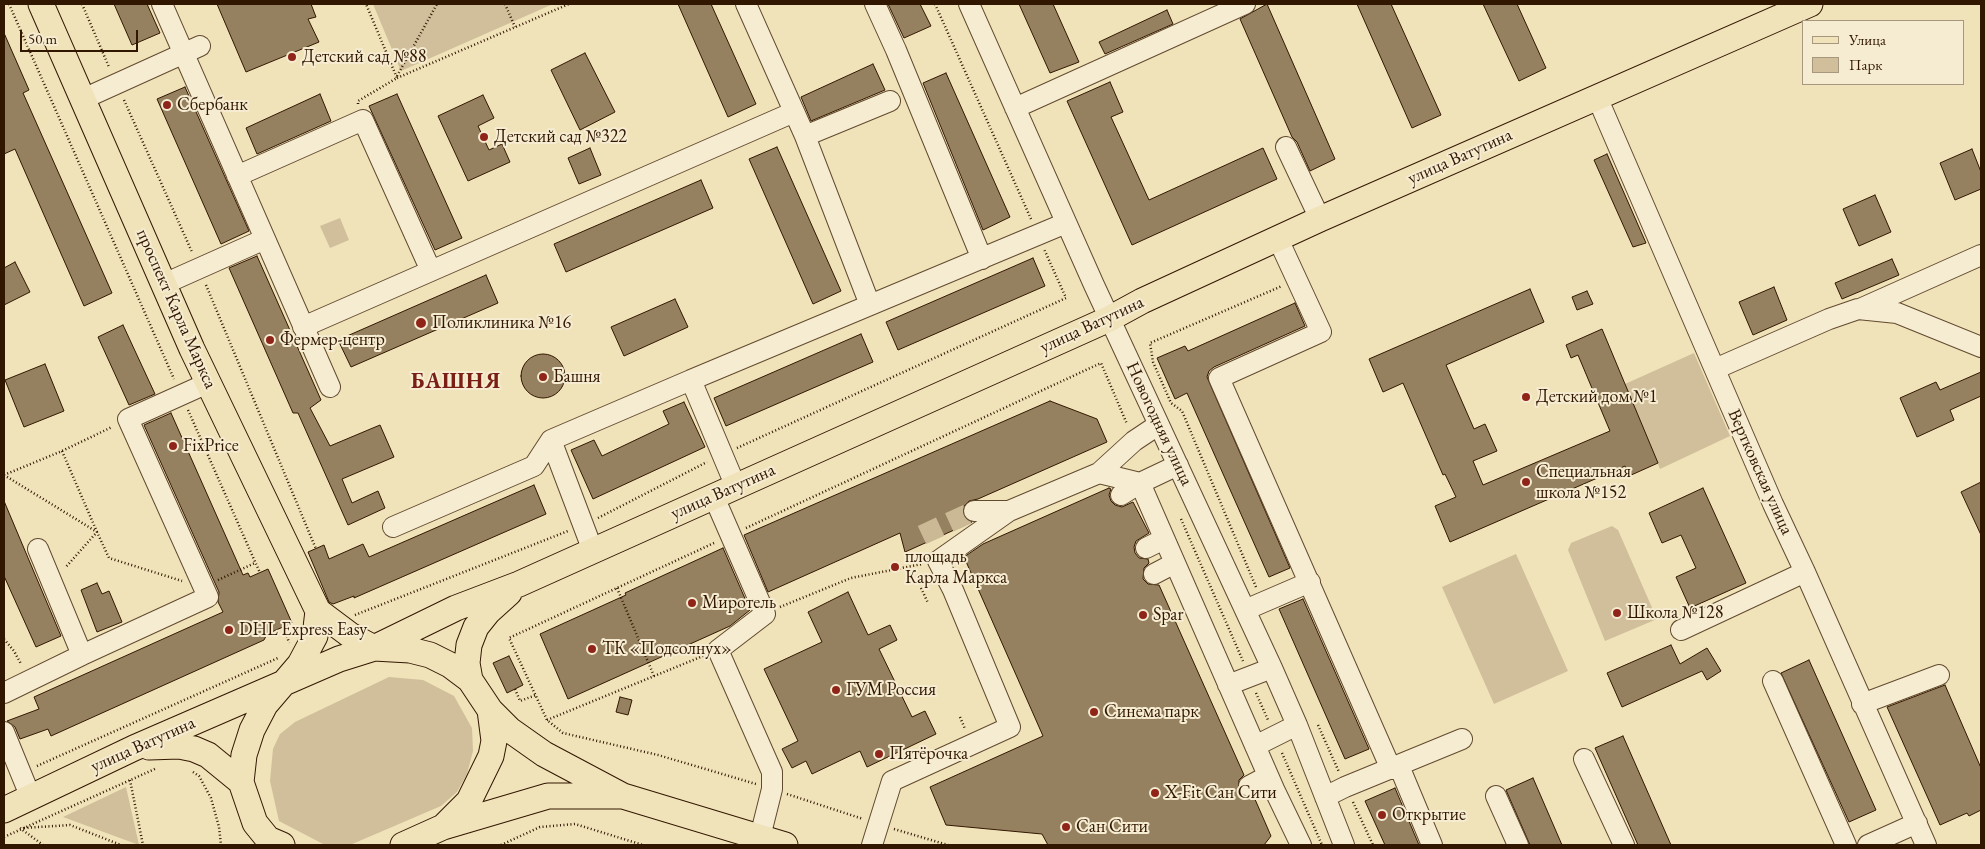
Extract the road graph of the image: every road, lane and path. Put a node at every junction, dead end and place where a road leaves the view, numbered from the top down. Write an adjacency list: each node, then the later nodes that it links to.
1 (9, 4): 45 (path)
2 (41, 4): 18 (main road, проспект Карла Маркса)
3 (162, 4): 15 (street)
4 (366, 4): 16 (path)
5 (437, 4): 16 (path)
6 (505, 4): 14 (path)
7 (569, 4): 14 (path)
8 (746, 4): 21 (street)
9 (875, 4): 32 (street)
10 (935, 4): 28 (path)
11 (969, 4): 20 (street, Новогодняя улица)
12 (1245, 4): 20 (street)
13 (1810, 4): 17 (main road, улица Ватутина)
14 (515, 27): 16 (path)
15 (192, 50): 18 (street); 25 (street)
16 (397, 78): 22 (path)
17 (1597, 97): 26 (main road, улица Ватутина); 41 (street, Вертковская улица)
18 (82, 99): 35 (main road, проспект Карла Маркса)
19 (890, 101): 23 (street)
20 (1015, 108): 27 (street, Новогодняя улица)
21 (794, 112): 23 (street); 33 (street)
22 (363, 120): 25 (street); 33 (street)
23 (805, 136): 36 (street)
24 (1286, 147): 26 (street)
25 (237, 176): 29 (street)
26 (1320, 219): 30 (main road, улица Ватутина)
27 (1066, 224): 28 (street); 38 (street, Новогодняя улица)
28 (1038, 235): 32 (street); 51 (path)
29 (265, 238): 35 (street); 39 (street)
30 (1278, 239): 34 (street); 38 (main road, улица Ватутина)
31 (1981, 255): 37 (street)
32 (982, 259): 36 (street)
33 (431, 271): 39 (street)
34 (1297, 279): 76 (street); 82 (path)
35 (164, 284): 43 (main road, проспект Карла Маркса)
36 (870, 305): 42 (street)
37 (1858, 310): 40 (street); 41 (street)
38 (1110, 319): 47 (street, Новогодняя улица); 55 (main road, улица Ватутина)
39 (303, 327): 44 (street)
40 (1981, 347)
41 (1714, 368): 72 (street, Вертковская улица)
42 (690, 380): 48 (street); 51 (street)
43 (208, 383): 45 (street); 83 (main road, проспект Карла Маркса)
44 (330, 387)
45 (181, 395): 46 (street); 70 (path)
46 (128, 419): 50 (path); 78 (street)
47 (1158, 424): 49 (street); 52 (street, Новогодняя улица)
48 (551, 440): 61 (street); 62 (street)
49 (1134, 441): 53 (street); 64 (path)
50 (62, 451): 63 (path); 63 (path)
51 (722, 455): 55 (street); 61 (path)
52 (1178, 465): 54 (street); 82 (street, Новогодняя улица)
53 (1094, 482): 54 (street); 59 (street)
54 (1140, 483): 56 (street); 65 (street)
55 (736, 487): 57 (main road, улица Ватутина)
56 (1121, 495)
57 (714, 497): 64 (street); 68 (main road, улица Ватутина)
58 (974, 511): 59 (street)
59 (1009, 511): 69 (street)
60 (1181, 517): 97 (path)
61 (583, 525): 68 (street); 85 (path)
62 (393, 527)
63 (97, 532): 75 (path); 78 (path)
64 (730, 535): 79 (path); 84 (street)
65 (1164, 539): 66 (street); 71 (street)
66 (1146, 548)
67 (38, 549): 75 (street)
68 (593, 551): 77 (main road, улица Ватутина)
69 (938, 561): 84 (path); 133 (street)
70 (255, 563): 73 (path); 78 (path)
71 (1177, 568): 74 (street); 102 (street)
72 (1805, 572): 87 (street); 106 (street, Вертковская улица)
73 (260, 573)
74 (1156, 578)
75 (52, 582): 92 (street)
76 (1310, 582): 82 (street); 118 (street)
77 (519, 584): 89 (main road, улица Ватутина); 98 (main road)
78 (203, 587): 92 (street)
79 (617, 588): 96 (path); 105 (path)
80 (921, 588): 81 (path)
81 (928, 603)
82 (1254, 606): 94 (street, Новогодняя улица)
83 (318, 611): 89 (main road); 101 (main road)
84 (765, 614): 90 (street)
85 (350, 616)
86 (284, 626): 91 (path)
87 (1681, 630)
88 (4, 639): 100 (path)
89 (374, 648): 98 (main road); 101 (main road)
90 (718, 650): 96 (path); 125 (street)
91 (291, 652)
92 (82, 655): 100 (street)
93 (282, 656): 120 (path)
94 (1272, 668): 97 (street); 109 (street, Новогодняя улица)
95 (1939, 675): 106 (street)
96 (654, 676): 108 (path)
97 (1249, 676): 102 (street); 112 (path)
98 (470, 680): 107 (main road)
99 (1773, 680): 157 (street)
100 (31, 682): 104 (street)
101 (284, 683): 115 (main road, улица Ватутина); 122 (main road)
102 (1228, 685): 114 (street)
103 (515, 689): 105 (path)
104 (4, 693)
105 (536, 695): 108 (path)
106 (1862, 704): 132 (street, Вертковская улица)
107 (490, 710): 127 (main road); 134 (main road)
108 (547, 720): 125 (path)
109 (1297, 725): 112 (street); 129 (street, Новогодняя улица)
110 (1318, 725): 124 (path)
111 (4, 732): 120 (street)
112 (1274, 736): 114 (street); 151 (path)
113 (1462, 739): 118 (street)
114 (1255, 746): 123 (street)
115 (134, 748): 122 (main road); 130 (main road, улица Ватутина)
116 (1584, 759): 156 (street)
117 (160, 767): 121 (path)
118 (1395, 768): 124 (street); 154 (street)
119 (192, 771): 142 (path)
120 (20, 774): 130 (street)
121 (130, 780): 135 (path); 141 (path)
122 (241, 782): 136 (main road)
123 (1271, 782): 126 (street); 150 (street)
124 (1345, 787): 129 (street); 153 (path)
125 (772, 789): 133 (path); 138 (street)
126 (1252, 792)
127 (623, 796): 134 (main road); 138 (main road)
128 (1496, 796): 155 (street)
129 (1325, 797): 152 (street, Новогодняя улица)
130 (31, 798): 131 (main road, улица Ватутина)
131 (4, 810)
132 (1917, 823): 158 (street); 159 (street, Вертковская улица)
133 (878, 824): 148 (street); 149 (path)
134 (443, 827): 144 (main road)
135 (20, 828): 137 (path); 139 (path); 140 (path)
136 (254, 834): 143 (main road)
137 (4, 836)
138 (760, 837): 147 (main road)
139 (43, 845)
140 (120, 845)
141 (143, 845)
142 (221, 845)
143 (282, 845)
144 (403, 845)
145 (502, 845): 146 (path)
146 (643, 845)
147 (785, 845)
148 (872, 845)
149 (948, 845)
150 (1301, 845)
151 (1322, 845)
152 (1344, 845)
153 (1373, 845)
154 (1432, 845)
155 (1518, 845)
156 (1624, 845)
157 (1846, 845)
158 (1868, 845)
159 (1926, 845)

